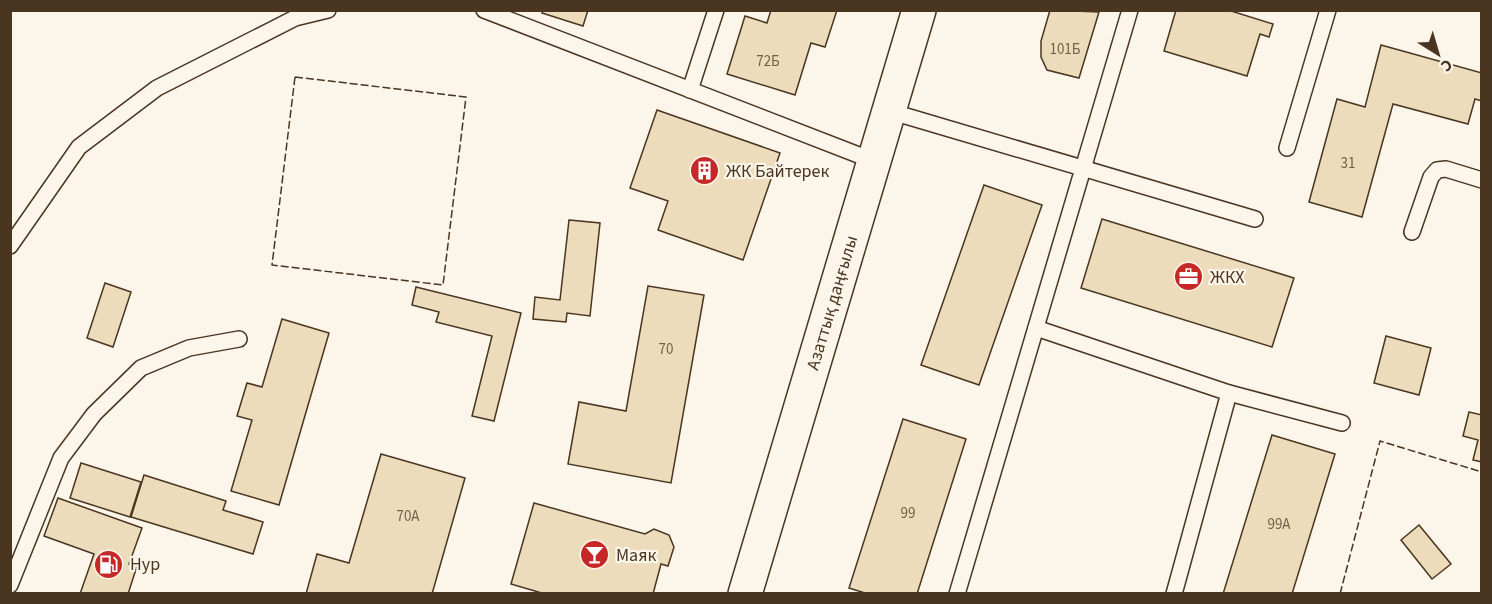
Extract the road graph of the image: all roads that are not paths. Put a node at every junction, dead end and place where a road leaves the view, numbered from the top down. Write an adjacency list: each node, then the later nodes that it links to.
1 (328, 10): 15 (lane)
2 (484, 10): 7 (lane)
3 (716, 10): 7 (lane)
4 (919, 10): 8 (main road, Азаттық даңғылы)
5 (1130, 10): 11 (lane)
6 (1328, 10): 9 (lane)
7 (690, 90): 10 (lane)
8 (889, 111): 10 (main road, Азаттық даңғылы); 11 (lane)
9 (1287, 148)
10 (874, 161): 21 (main road, Азаттық даңғылы)
11 (1083, 168): 13 (lane); 16 (lane)
12 (1482, 180): 14 (lane)
13 (1255, 219)
14 (1412, 232)
15 (10, 246)
16 (1036, 328): 18 (lane); 22 (lane)
17 (239, 339): 20 (lane)
18 (1229, 393): 19 (lane); 23 (lane)
19 (1342, 423)
20 (10, 585)
21 (745, 594)
22 (957, 594)
23 (1174, 594)

